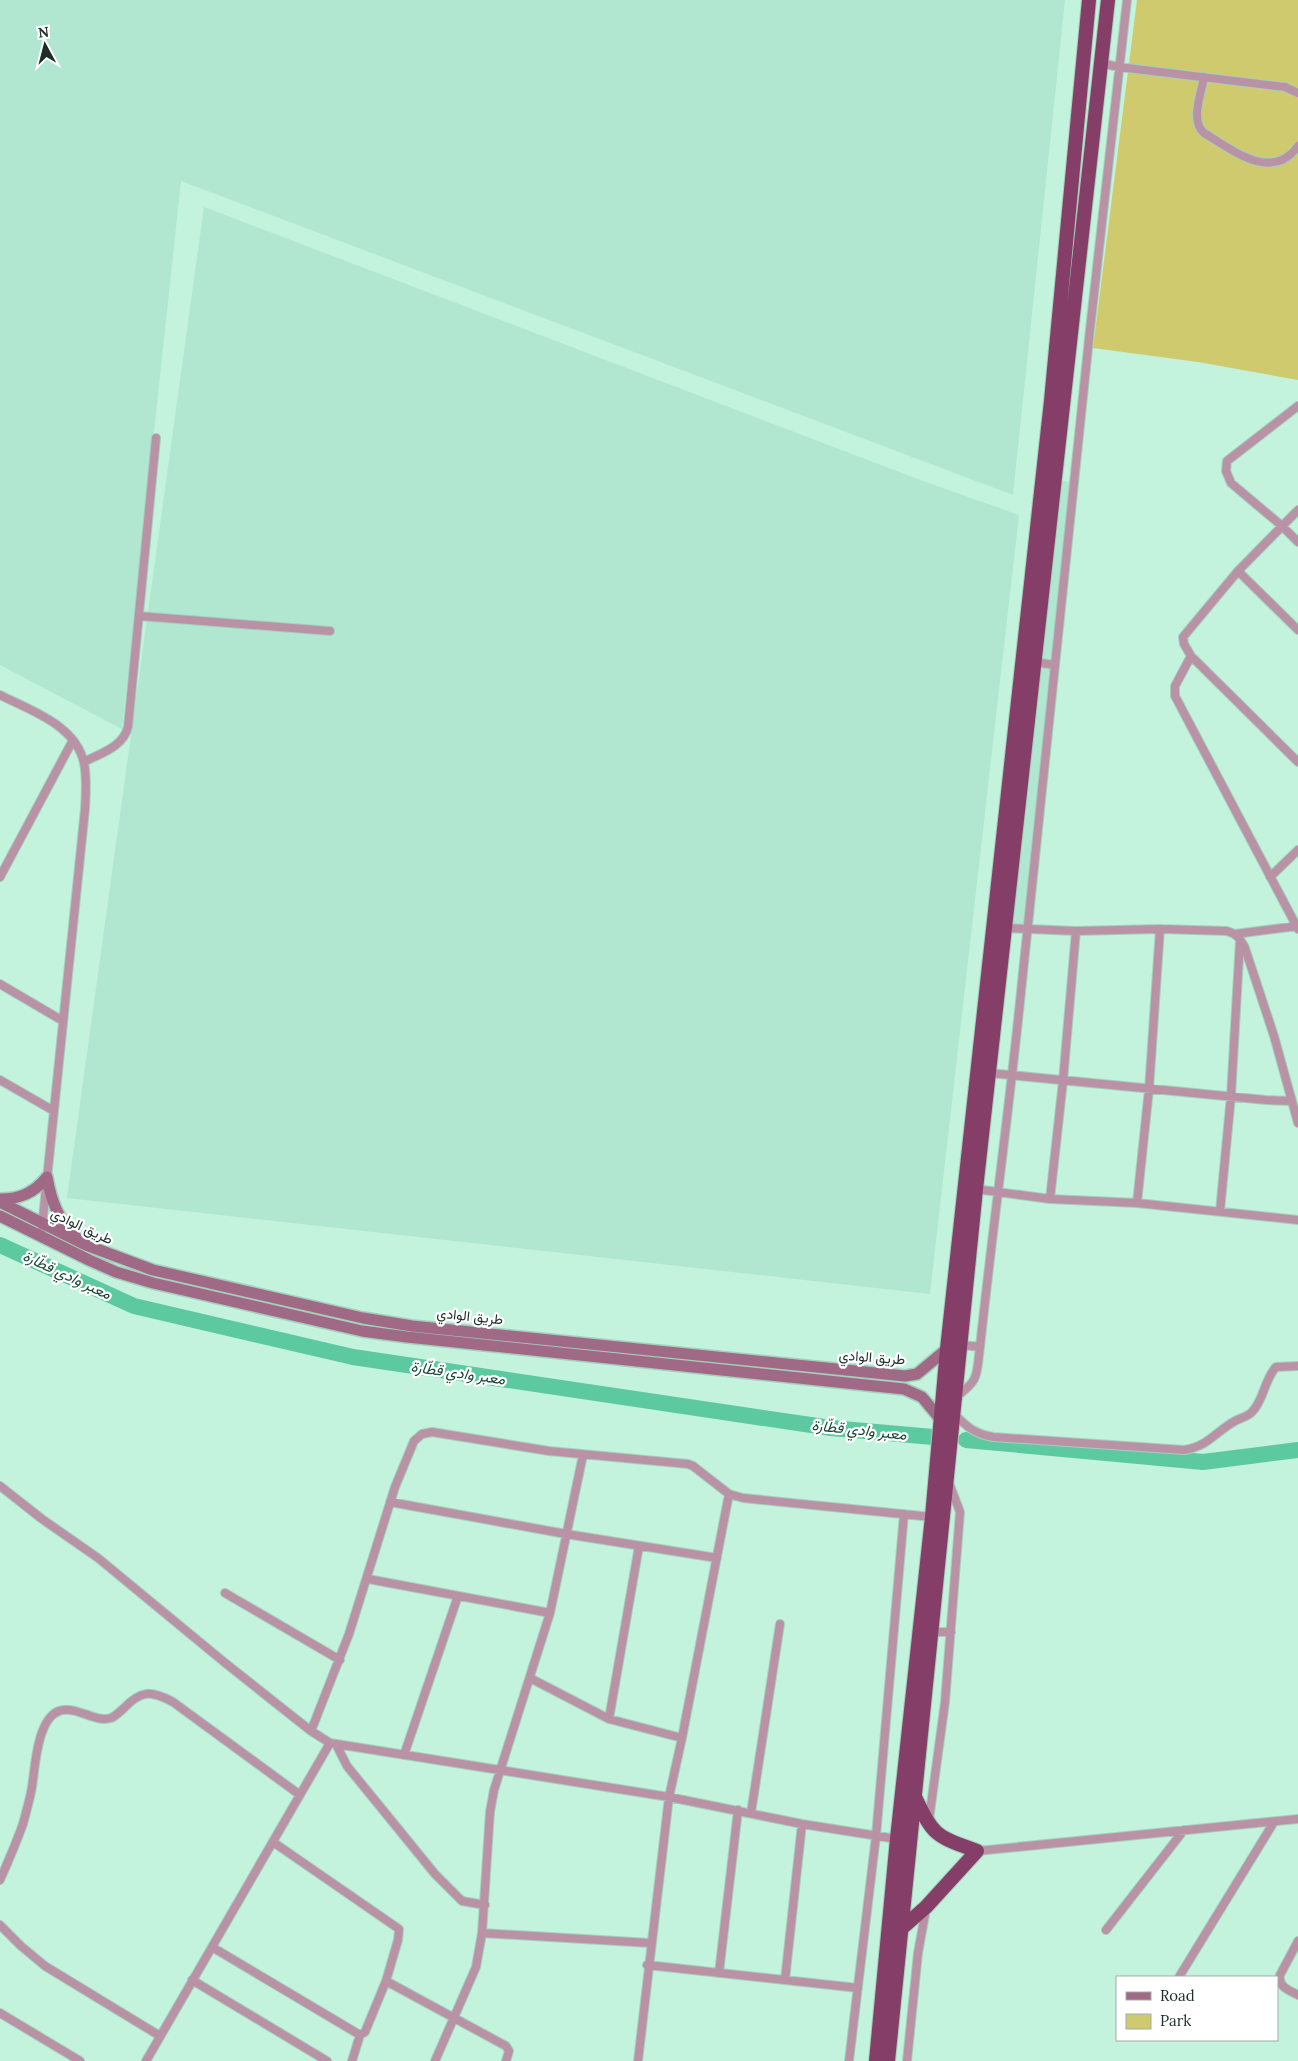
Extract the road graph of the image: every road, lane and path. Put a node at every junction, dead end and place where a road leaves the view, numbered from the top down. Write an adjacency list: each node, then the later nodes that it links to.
1 (1089, 0): 61 (highway)
2 (1108, 0): 4 (highway)
3 (1126, 0): 5 (street)
4 (1100, 63): 5 (street); 19 (highway)
5 (1119, 67): 6 (street); 20 (street)
6 (1204, 77): 7 (street); 8 (street)
7 (1298, 93)
8 (1298, 146)
9 (1298, 406): 12 (street)
10 (156, 438): 15 (street)
11 (1298, 510): 12 (street)
12 (1282, 526): 13 (street); 14 (street)
13 (1298, 542)
14 (1238, 571): 16 (street); 18 (street)
15 (139, 616): 17 (street); 23 (street)
16 (1298, 630)
17 (330, 631)
18 (1191, 656): 24 (street); 27 (street)
19 (1035, 662): 20 (street); 29 (highway)
20 (1054, 665): 30 (street)
21 (0, 696): 22 (street)
22 (72, 740): 23 (street); 26 (street)
23 (84, 762): 35 (street)
24 (1298, 762)
25 (1298, 850): 27 (street)
26 (0, 877)
27 (1270, 877): 28 (street)
28 (1298, 927): 33 (street)
29 (1005, 928): 30 (street); 36 (highway)
30 (1026, 929): 32 (street); 37 (street)
31 (1160, 929): 32 (street); 33 (street); 40 (street)
32 (1076, 931): 39 (street)
33 (1238, 936): 41 (street); 42 (street)
34 (0, 984): 35 (street)
35 (63, 1020): 43 (street)
36 (989, 1073): 37 (street); 46 (highway)
37 (1012, 1075): 39 (street); 47 (street)
38 (0, 1080): 43 (street)
39 (1063, 1081): 40 (street); 48 (street)
40 (1149, 1090): 41 (street); 50 (street)
41 (1231, 1096): 42 (street); 51 (street)
42 (1292, 1101): 44 (street)
43 (54, 1111): 45 (street)
44 (1298, 1123)
45 (47, 1177): 49 (main road); 54 (street); 56 (main road)
46 (976, 1189): 47 (street); 59 (highway)
47 (999, 1192): 48 (street); 60 (street)
48 (1050, 1199): 50 (street)
49 (0, 1201): 54 (main road, طريق الوادي)
50 (1137, 1203): 51 (street)
51 (1220, 1212): 53 (street)
52 (0, 1216): 55 (main road, طريق الوادي)
53 (1298, 1220)
54 (42, 1224): 55 (street); 56 (main road, طريق الوادي)
55 (41, 1237): 57 (main road, طريق الوادي)
56 (86, 1244): 57 (main road, طريق الوادي)
57 (411, 1332): 58 (main road, طريق الوادي); 63 (main road, طريق الوادي)
58 (548, 1339): 62 (main road, طريق الوادي); 63 (main road)
59 (962, 1345): 60 (street); 68 (highway)
60 (980, 1347): 68 (street)
61 (947, 1349): 66 (main road, طريق الوادي); 70 (highway)
62 (648, 1350): 64 (main road); 66 (main road, طريق الوادي)
63 (546, 1351): 64 (main road, طريق الوادي)
64 (646, 1363): 67 (main road, طريق الوادي)
65 (1298, 1366): 69 (street)
66 (905, 1376): 67 (main road)
67 (904, 1389): 70 (main road, طريق الوادي)
68 (955, 1398): 69 (highway)
69 (954, 1414): 72 (highway)
70 (941, 1420): 77 (highway)
71 (583, 1455): 74 (street); 75 (street); 78 (street)
72 (946, 1474): 86 (highway); 87 (street)
73 (0, 1486): 91 (street)
74 (729, 1494): 76 (street); 80 (street)
75 (390, 1502): 78 (street); 81 (street)
76 (904, 1514): 77 (street); 106 (street)
77 (932, 1518): 107 (highway)
78 (566, 1534): 79 (street); 84 (street)
79 (639, 1546): 80 (street); 90 (street)
80 (717, 1558): 92 (street)
81 (368, 1580): 83 (street); 88 (street)
82 (225, 1593): 88 (street)
83 (458, 1596): 84 (street); 94 (street)
84 (550, 1613): 89 (street)
85 (780, 1624): 100 (street)
86 (932, 1632): 87 (street); 97 (highway)
87 (952, 1632): 104 (street)
88 (340, 1660): 91 (street)
89 (530, 1678): 90 (street); 95 (street)
90 (609, 1719): 92 (street)
91 (311, 1731): 93 (street)
92 (682, 1738): 98 (street)
93 (333, 1744): 94 (street); 96 (street); 111 (street)
94 (404, 1756): 95 (street)
95 (500, 1770): 98 (street); 111 (street)
96 (300, 1795): 108 (street); 110 (street)
97 (914, 1796): 104 (highway); 114 (highway)
98 (669, 1797): 99 (street); 118 (street)
99 (738, 1810): 100 (street); 121 (street)
100 (751, 1813): 103 (street)
101 (1298, 1819): 102 (street)
102 (1274, 1822): 105 (street); 122 (street)
103 (802, 1824): 106 (street); 124 (street)
104 (928, 1825): 109 (highway)
105 (1184, 1830): 109 (street); 115 (street)
106 (876, 1836): 107 (street); 126 (street)
107 (897, 1839): 132 (highway)
108 (273, 1842): 119 (street); 125 (street)
109 (977, 1852): 112 (highway)
110 (0, 1880)
111 (485, 1905): 116 (street)
112 (926, 1907): 114 (highway); 141 (street)
113 (0, 1925): 131 (street)
114 (902, 1928): 132 (highway)
115 (1106, 1930)
116 (482, 1933): 118 (street); 129 (street)
117 (1298, 1941): 127 (street)
118 (650, 1943): 120 (street)
119 (212, 1947): 123 (street); 130 (street)
120 (648, 1965): 121 (street); 139 (street)
121 (718, 1973): 124 (street)
122 (1179, 1976)
123 (192, 1980): 131 (street); 135 (street)
124 (784, 1980): 126 (street)
125 (386, 1981): 129 (street); 130 (street)
126 (858, 1988): 140 (street)
127 (1298, 1995)
128 (0, 2013): 133 (street)
129 (453, 2017): 137 (street); 138 (street)
130 (360, 2035): 136 (street)
131 (160, 2036): 134 (street)
132 (884, 2060): 141 (street)
133 (80, 2061)
134 (146, 2061)
135 (327, 2061)
136 (352, 2061)
137 (434, 2061)
138 (506, 2061)
139 (638, 2061)
140 (849, 2061)
141 (907, 2061)

